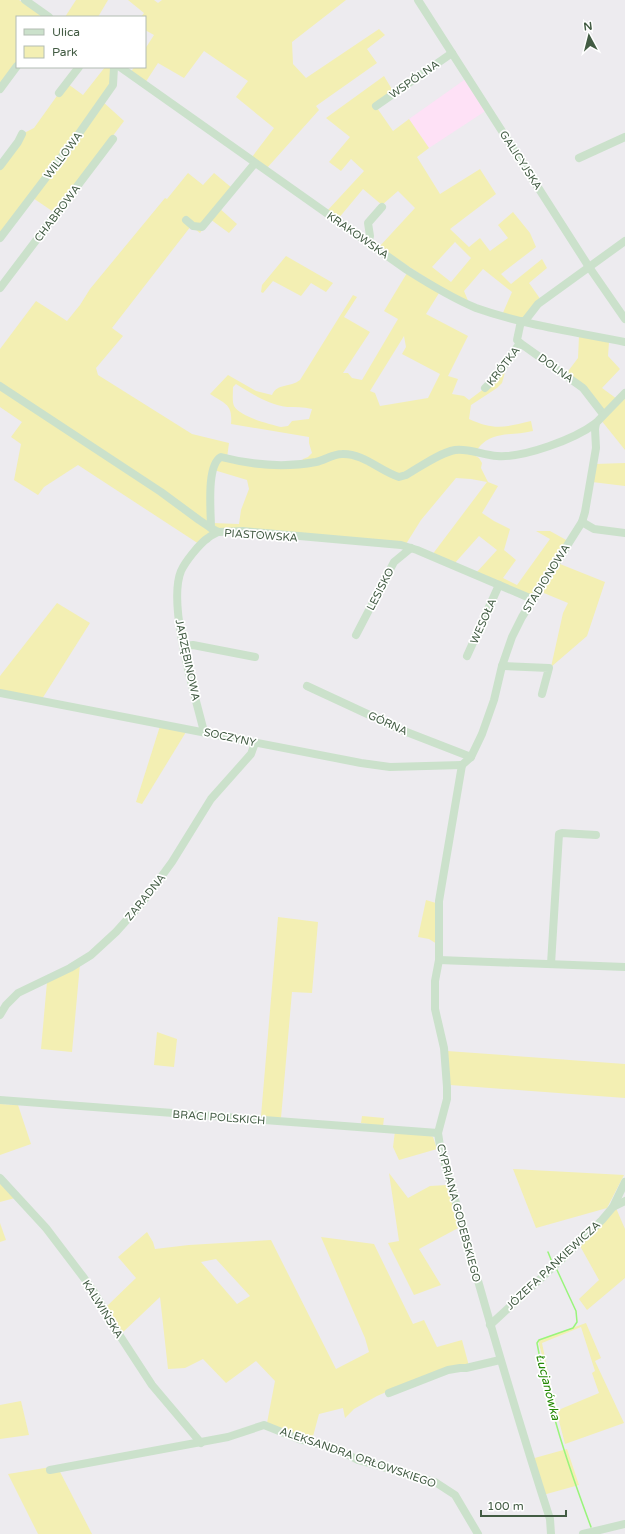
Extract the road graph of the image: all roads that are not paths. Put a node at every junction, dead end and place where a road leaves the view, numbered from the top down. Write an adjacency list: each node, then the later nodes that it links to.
1 (25, 0): 3 (street)
2 (418, 0): 4 (street, GALICYJSKA)
3 (48, 16)
4 (452, 53): 11 (street, WSPÓLNA); 23 (street, GALICYJSKA)
5 (16, 67): 9 (street)
6 (77, 68): 10 (street)
7 (114, 68): 20 (street, WILLOWA)
8 (121, 68): 16 (street, KRAKOWSKA)
9 (0, 89)
10 (59, 93)
11 (376, 106)
12 (22, 134): 17 (street)
13 (625, 137): 15 (street)
14 (113, 139): 24 (street, CHABROWA)
15 (579, 158)
16 (256, 163): 19 (street); 22 (street, KRAKOWSKA)
17 (0, 166)
18 (382, 207): 22 (street)
19 (186, 220)
20 (0, 238)
21 (625, 241): 23 (street)
22 (368, 243): 26 (street, KRAKOWSKA)
23 (589, 267): 25 (street, GALICYJSKA); 26 (street)
24 (0, 288)
25 (625, 320)
26 (523, 322): 27 (street, KRAKOWSKA); 28 (street)
27 (625, 342)
28 (520, 343): 30 (street, KRÓTKA); 32 (street, DOLNA)
29 (0, 386): 35 (street, PIASTOWSKA)
30 (486, 388)
31 (625, 393): 32 (street)
32 (603, 414): 33 (street)
33 (596, 423): 34 (street, STADIONOWA); 35 (street)
34 (582, 522): 36 (street); 39 (street, STADIONOWA)
35 (215, 530): 37 (street, PIASTOWSKA); 41 (street, JARZĘBINOWA)
36 (625, 533)
37 (411, 548): 38 (street, PIASTOWSKA); 40 (street, LESISKO)
38 (499, 585): 39 (street, PIASTOWSKA); 42 (street, WESOŁA)
39 (532, 599): 44 (street, STADIONOWA)
40 (356, 635)
41 (184, 646): 43 (street); 48 (street, JARZĘBINOWA)
42 (467, 656)
43 (255, 657)
44 (502, 666): 47 (street); 50 (street, STADIONOWA)
45 (306, 686): 50 (street, GÓRNA)
46 (0, 693): 48 (street, SOCZYNY)
47 (542, 694)
48 (204, 732): 49 (street, SOCZYNY)
49 (255, 743): 51 (street, SOCZYNY); 56 (street, ZARADNA)
50 (471, 757): 51 (street, STADIONOWA)
51 (462, 765): 53 (street, CYPRIANA GODEBSKIEGO)
52 (596, 835): 54 (street)
53 (439, 960): 54 (street); 58 (street, CYPRIANA GODEBSKIEGO)
54 (551, 964): 55 (street)
55 (625, 967)
56 (0, 1015)
57 (0, 1100): 58 (street, BRACI POLSKICH)
58 (438, 1133): 63 (street, CYPRIANA GODEBSKIEGO)
59 (0, 1178): 66 (street, KALWIŃSKA)
60 (625, 1182): 62 (street, JÓZEFA PANKIEWICZA)
61 (625, 1201): 62 (street)
62 (613, 1206): 63 (street, JÓZEFA PANKIEWICZA)
63 (490, 1325): 64 (street, CYPRIANA GODEBSKIEGO)
64 (500, 1360): 65 (street); 70 (street, CYPRIANA GODEBSKIEGO)
65 (389, 1393)
66 (201, 1443): 67 (street, ALEKSANDRA ORŁOWSKIEGO); 69 (street, ALEKSANDRA ORŁOWSKIEGO)
67 (50, 1470)
68 (625, 1524): 71 (street)
69 (478, 1534)
70 (552, 1534)
71 (583, 1534)

